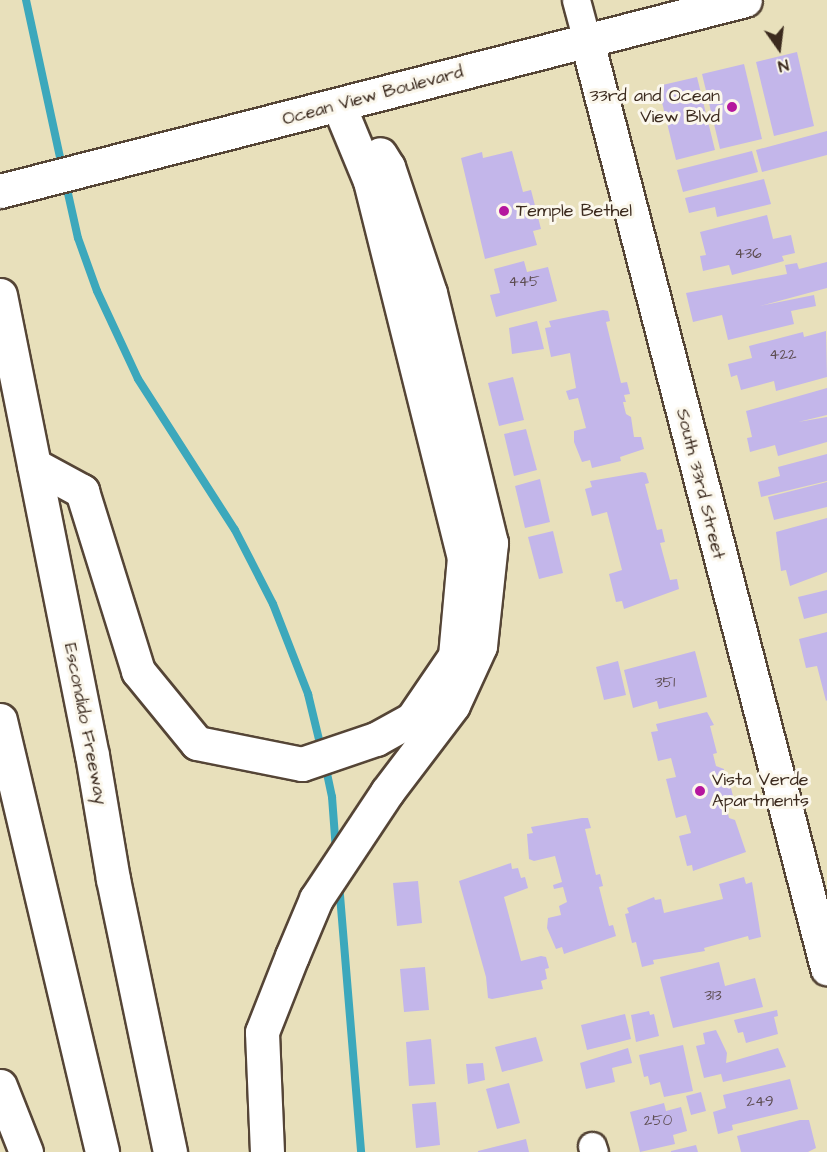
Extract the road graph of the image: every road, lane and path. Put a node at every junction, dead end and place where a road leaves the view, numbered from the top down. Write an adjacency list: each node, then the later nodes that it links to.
1 (576, 0): 3 (street, South 33rd Street)
2 (745, 0): 3 (main road, Ocean View Boulevard)
3 (587, 41): 4 (main road, Ocean View Boulevard); 9 (main road, South 33rd Street)
4 (339, 106): 5 (main road, Ocean View Boulevard); 7 (main road); 14 (main road)
5 (0, 191)
6 (0, 295): 7 (main road, Escondido Freeway)
7 (34, 465): 13 (main road, Escondido Freeway)
8 (0, 720): 12 (main road)
9 (827, 968)
10 (0, 1086): 11 (main road)
11 (26, 1152)
12 (102, 1152)
13 (170, 1152)
14 (267, 1152)

